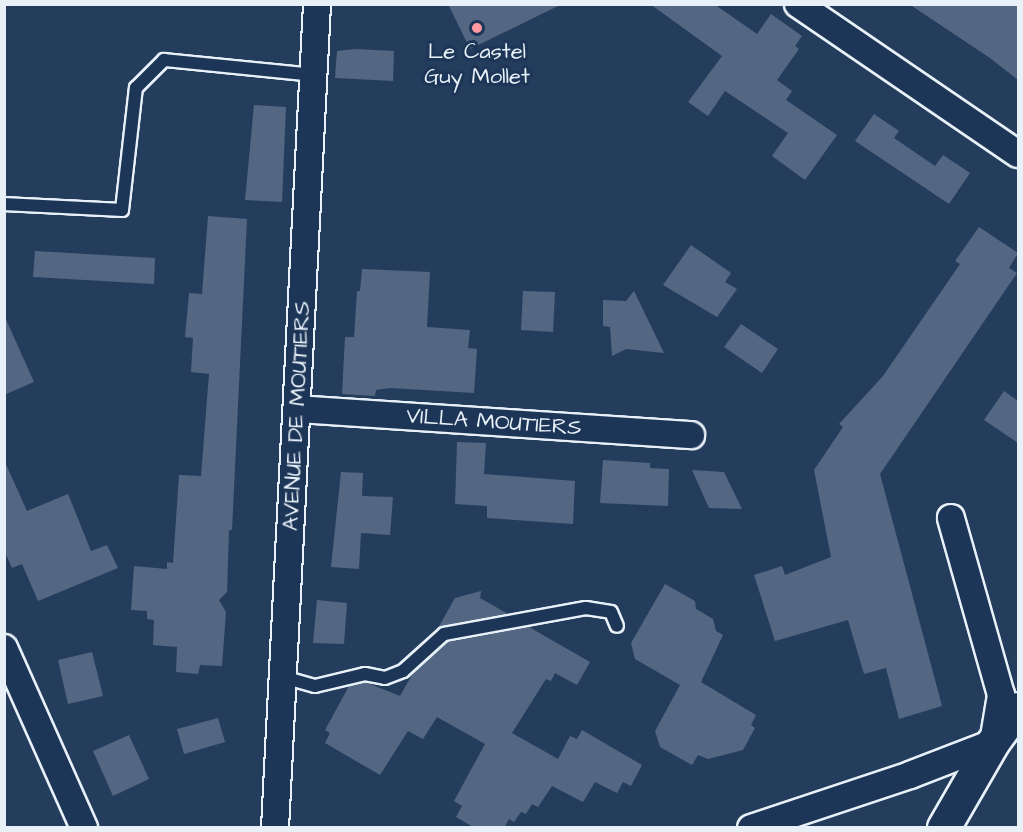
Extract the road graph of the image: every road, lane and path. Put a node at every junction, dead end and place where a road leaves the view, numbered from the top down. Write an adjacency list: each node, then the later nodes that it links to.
1 (317, 4): 3 (street, AVENUE DE MOUTIERS)
2 (813, 8): 4 (street)
3 (313, 75): 5 (lane); 6 (street, AVENUE DE MOUTIERS)
4 (1018, 154)
5 (4, 204)
6 (297, 409): 7 (street, VILLA MOUTIERS); 11 (street, AVENUE DE MOUTIERS)
7 (691, 435)
8 (951, 518): 13 (street)
9 (617, 626): 11 (lane)
10 (4, 648): 14 (street)
11 (283, 677): 15 (street, AVENUE DE MOUTIERS)
12 (1018, 709): 13 (street)
13 (1006, 738): 16 (street); 17 (street)
14 (84, 828)
15 (275, 828)
16 (751, 828)
17 (944, 828)

